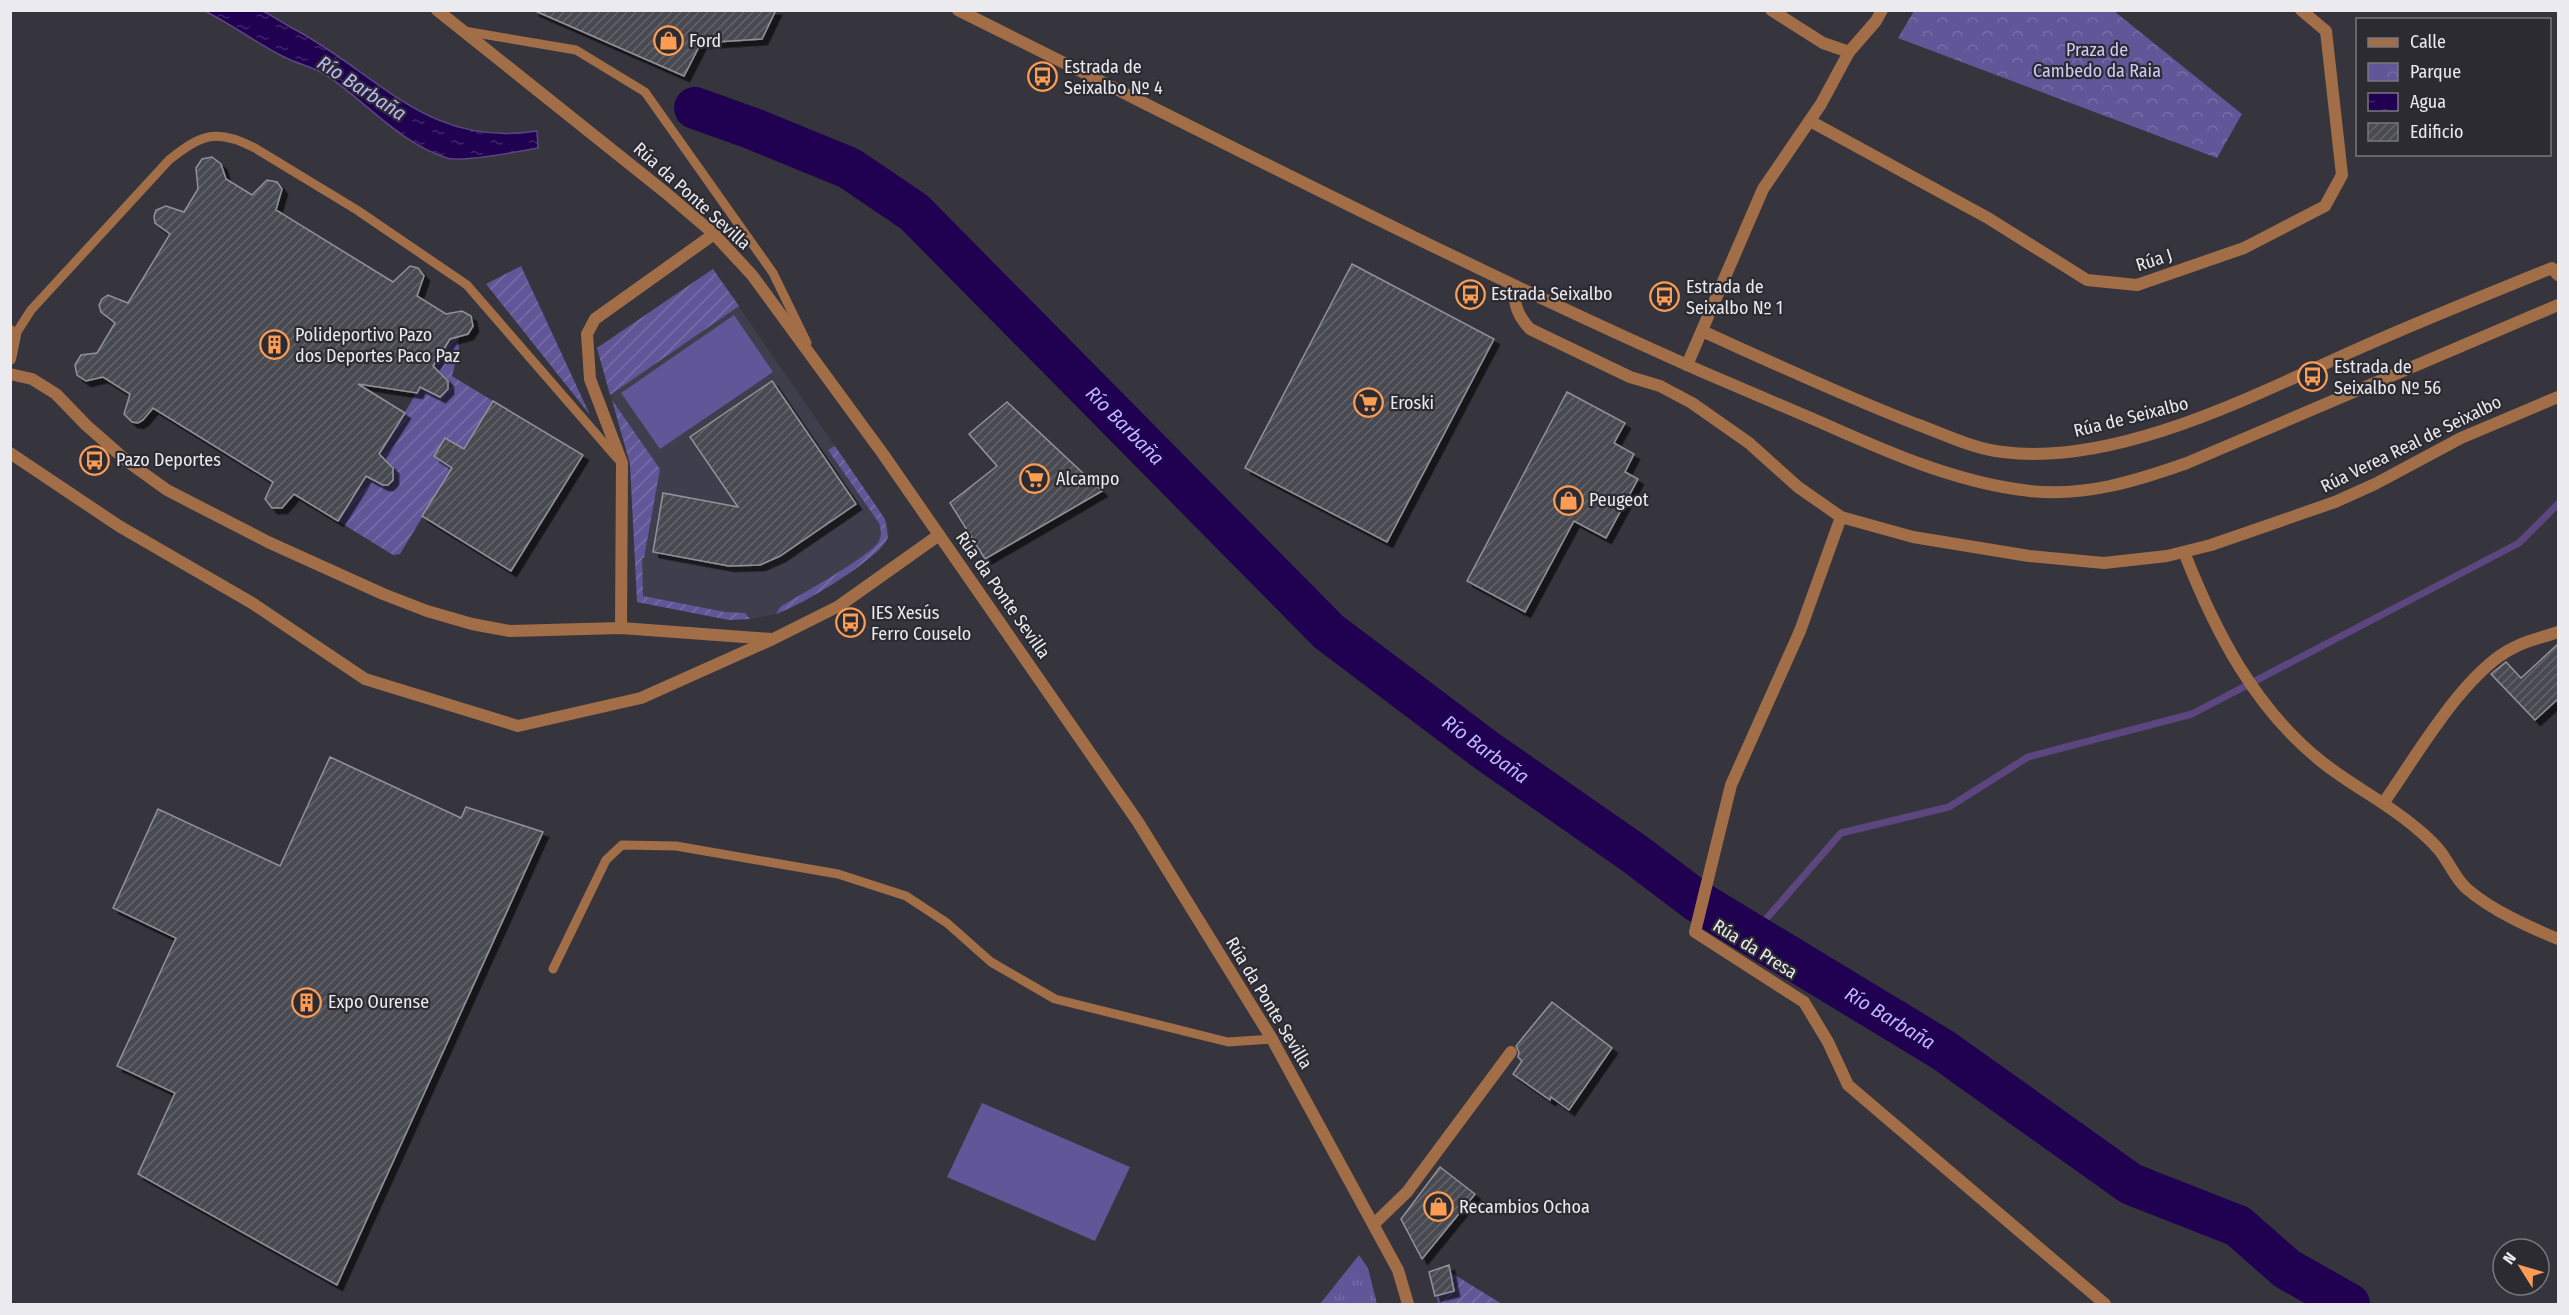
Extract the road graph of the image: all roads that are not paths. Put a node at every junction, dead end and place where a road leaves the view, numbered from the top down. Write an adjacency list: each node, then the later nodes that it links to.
1 (437, 10): 6 (street, Rúa da Ponte Sevilla)
2 (958, 10): 11 (street)
3 (1771, 10): 7 (street)
4 (1882, 10): 7 (street)
5 (2301, 10): 8 (street, Rúa J)
6 (462, 31): 9 (street, Rúa da Ponte Sevilla); 16 (lane)
7 (1849, 52): 8 (street)
8 (1810, 121): 13 (street)
9 (714, 234): 16 (street, Rúa da Ponte Sevilla); 21 (street)
10 (2559, 276): 13 (street, Rúa de Seixalbo)
11 (1514, 285): 17 (street); 22 (street, Rúa Verea Real de Seixalbo)
12 (2559, 305): 17 (street)
13 (1702, 331): 17 (street)
14 (13, 333): 15 (street); 21 (lane)
15 (10, 359)
16 (817, 364): 23 (street, Rúa da Ponte Sevilla)
17 (1687, 365)
18 (10, 374): 25 (street)
19 (2559, 397): 24 (street, Rúa Verea Real de Seixalbo)
20 (10, 453): 27 (street)
21 (622, 463): 25 (street)
22 (1841, 517): 24 (street, Rúa Verea Real de Seixalbo); 35 (street, Rúa da Presa)
23 (939, 535): 27 (street); 31 (street, Rúa da Ponte Sevilla)
24 (2184, 552): 28 (street)
25 (621, 628): 27 (street)
26 (2559, 632): 28 (street)
27 (773, 639)
28 (2384, 802): 29 (street)
29 (2559, 939)
30 (553, 969): 31 (lane)
31 (1272, 1039): 33 (street, Rúa da Ponte Sevilla)
32 (1511, 1052): 33 (street)
33 (1374, 1224): 34 (street, Rúa da Ponte Sevilla)
34 (1408, 1305)
35 (2105, 1305)

